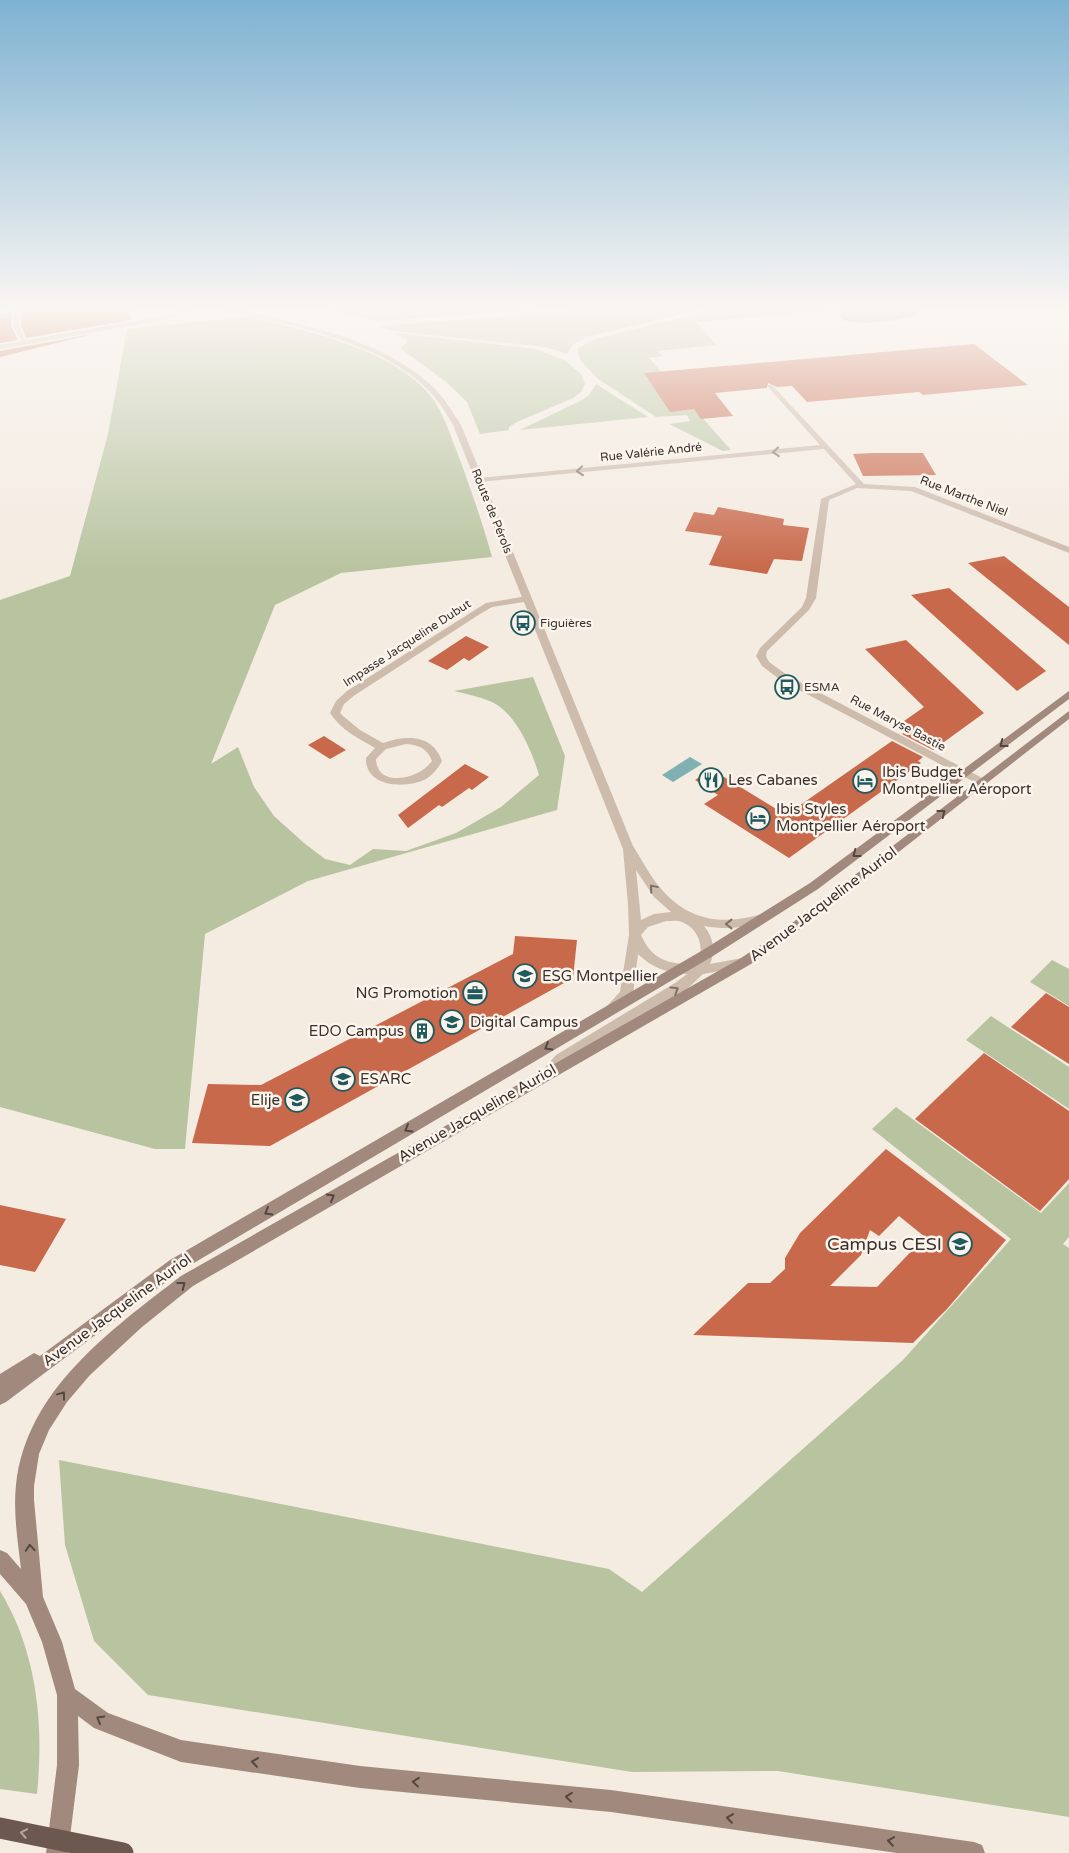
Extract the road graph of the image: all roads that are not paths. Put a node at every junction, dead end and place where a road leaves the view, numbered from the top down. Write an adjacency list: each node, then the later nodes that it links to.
1 (436, 395): 4 (street, Route de Pérols)
2 (779, 395): 3 (street)
3 (825, 447): 4 (street, Rue Valérie André, one-way to 4); 5 (street)
4 (479, 480): 7 (street, Route de Pérols)
5 (862, 485): 6 (street, Rue Marthe Niel); 11 (street, Rue Maryse Bastie)
6 (1069, 550)
7 (527, 599): 10 (street, Impasse Jacqueline Dubut); 13 (street, Route de Pérols)
8 (1069, 694): 11 (main road, Avenue Jacqueline Auriol, one-way to 11)
9 (1069, 714): 12 (main road, Avenue Jacqueline Auriol)
10 (382, 747): 10 (street)
11 (965, 774): 12 (street, Rue Maryse Bastie); 14 (main road, Avenue Jacqueline Auriol, one-way to 14)
12 (982, 782): 18 (main road, Avenue Jacqueline Auriol, one-way to 12)
13 (627, 846): 15 (street, Route de Pérols, one-way to 13); 16 (street, Route de Pérols)
14 (767, 916): 15 (street, one-way to 15); 17 (main road, Avenue Jacqueline Auriol)
15 (690, 920): 16 (street); 17 (street)
16 (635, 934): 19 (street); 21 (street, Route de Pérols)
17 (708, 954): 19 (main road, Avenue Jacqueline Auriol); 20 (street)
18 (746, 962): 20 (street); 22 (main road, Avenue Jacqueline Auriol)
19 (682, 968): 20 (street); 21 (main road, Avenue Jacqueline Auriol)
20 (707, 969): 22 (street, one-way to 20)
21 (605, 1014): 23 (main road, Avenue Jacqueline Auriol, one-way to 23)
22 (546, 1074): 27 (main road, Avenue Jacqueline Auriol, one-way to 22)
23 (120, 1305): 24 (main road); 25 (main road, Avenue Jacqueline Auriol)
24 (0, 1384)
25 (0, 1396)
26 (0, 1560): 27 (main road)
27 (34, 1597): 28 (main road)
28 (67, 1695): 30 (main road); 32 (main road, one-way to 28)
29 (0, 1828): 31 (highway, one-way to 29, bridge)
30 (57, 1853)
31 (123, 1853)
32 (974, 1853)

